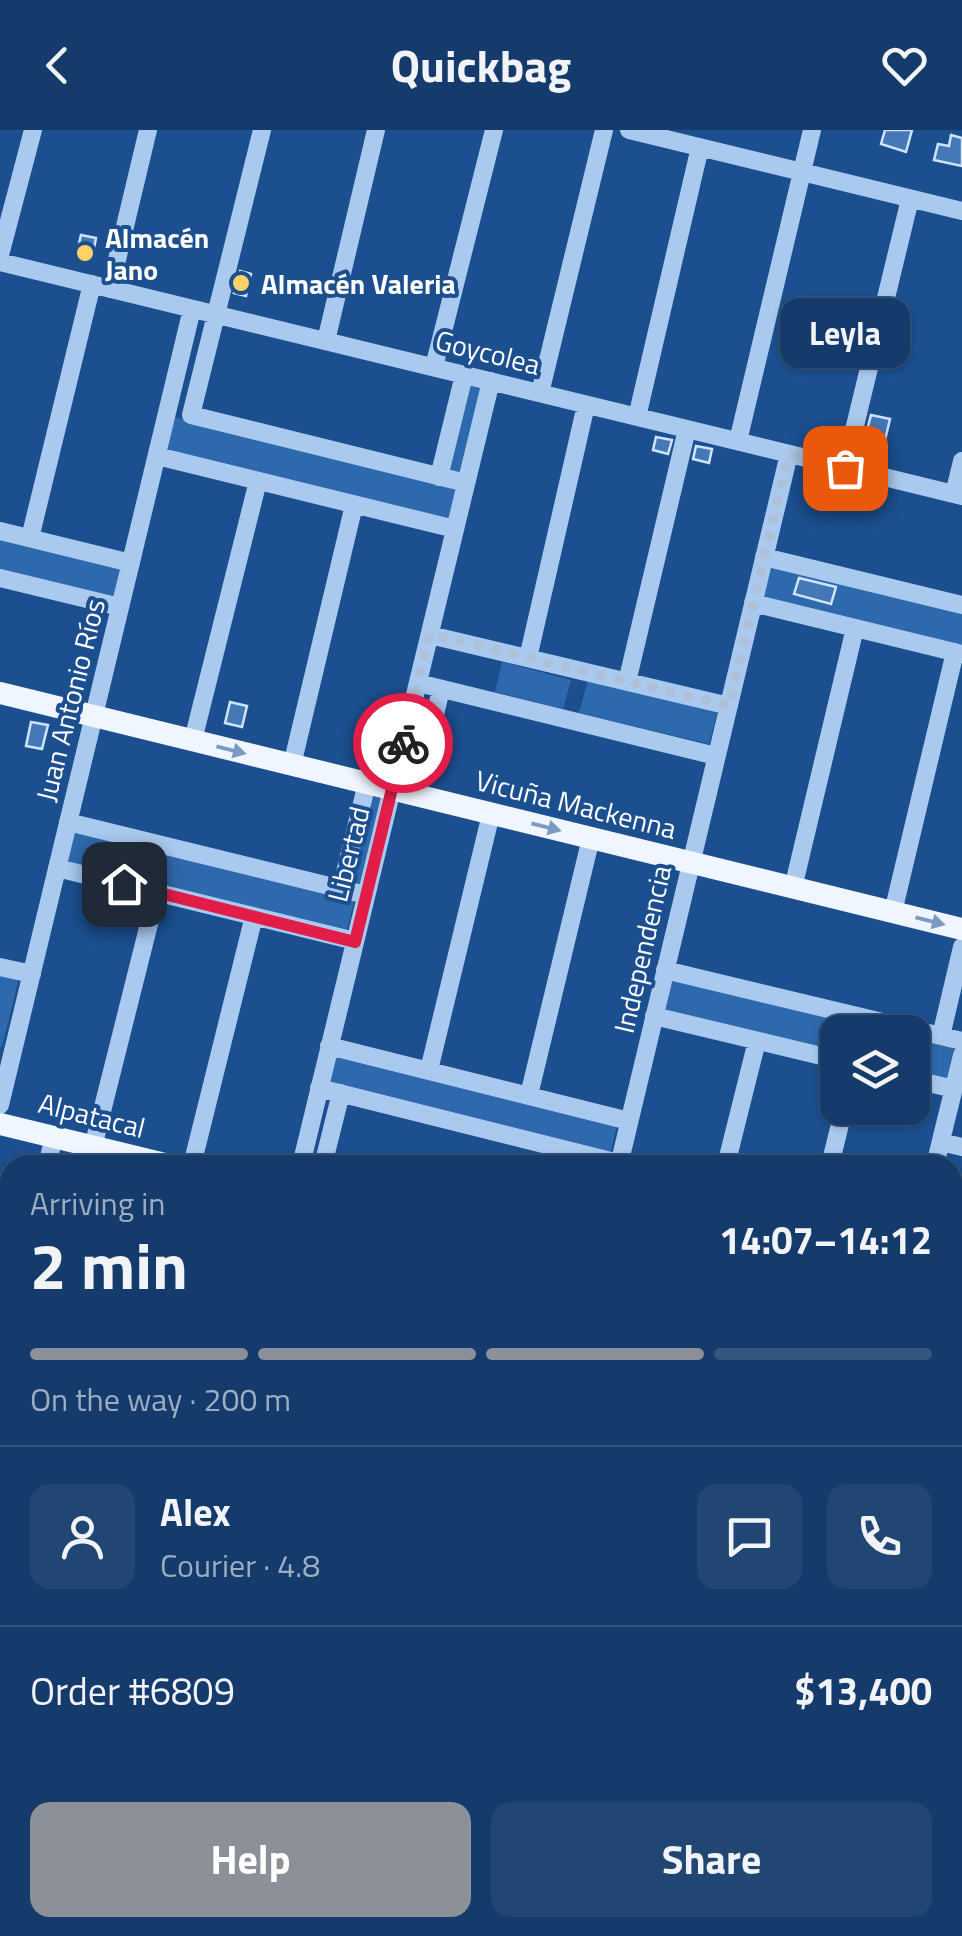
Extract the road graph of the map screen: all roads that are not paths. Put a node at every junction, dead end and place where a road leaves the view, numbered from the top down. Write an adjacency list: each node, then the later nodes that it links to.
1 (32, 130): 13 (street)
2 (148, 130): 14 (street)
3 (262, 130): 16 (street)
4 (376, 130): 17 (street)
5 (494, 130): 18 (street)
6 (604, 130): 21 (street)
7 (629, 130): 9 (street)
8 (812, 130): 10 (street)
9 (700, 147): 10 (street); 23 (street)
10 (802, 172): 11 (street); 25 (street)
11 (910, 198): 12 (street); 29 (street)
12 (962, 212)
13 (0, 258): 14 (street, Goycolea)
14 (101, 286): 15 (street, Goycolea); 37 (street)
15 (192, 309): 16 (street, Goycolea); 27 (street, Juan Antonio Ríos)
16 (216, 314): 17 (street, Goycolea); 30 (street)
17 (326, 341): 18 (street, Goycolea)
18 (434, 368): 19 (street, Goycolea)
19 (464, 375): 20 (street, Goycolea); 30 (street)
20 (491, 381): 21 (street, Goycolea); 32 (street, Libertad)
21 (540, 393): 22 (street, Goycolea)
22 (586, 404): 23 (street, Goycolea); 47 (street)
23 (637, 417): 24 (street, Goycolea)
24 (687, 429): 25 (street, Goycolea); 48 (street)
25 (738, 442): 26 (street, Goycolea)
26 (789, 454): 29 (street, Goycolea); 38 (street, Independencia)
27 (157, 456): 31 (street); 39 (street, Juan Antonio Ríos)
28 (962, 462): 33 (street)
29 (845, 468): 33 (street, Goycolea)
30 (439, 477): 32 (street)
31 (258, 481): 34 (street); 54 (street)
32 (466, 484): 35 (street, Libertad)
33 (958, 495)
34 (354, 504): 35 (street); 56 (street)
35 (455, 530): 45 (street, Libertad)
36 (0, 531): 37 (street)
37 (30, 538): 39 (street)
38 (764, 557): 41 (street, Independencia); 42 (street)
39 (131, 563): 43 (street, Juan Antonio Ríos)
40 (0, 578): 43 (street)
41 (753, 603): 44 (street); 52 (street, Independencia)
42 (962, 605)
43 (120, 607): 53 (street, Juan Antonio Ríos)
44 (855, 628): 46 (street); 65 (street)
45 (430, 634): 47 (street); 49 (street, Libertad)
46 (958, 653): 69 (street)
47 (528, 658): 48 (street)
48 (627, 682): 52 (street)
49 (418, 683): 50 (street); 58 (street, Libertad)
50 (441, 689): 55 (street); 59 (street)
51 (0, 693): 53 (main road, Vicuña Mackenna)
52 (729, 706): 55 (street, Independencia)
53 (94, 716): 54 (main road, Vicuña Mackenna); 61 (street, Juan Antonio Ríos)
54 (193, 740): 56 (main road, Vicuña Mackenna, one-way to 56)
55 (716, 756): 63 (street, Independencia)
56 (292, 765): 57 (main road, Vicuña Mackenna)
57 (367, 783): 58 (main road, Vicuña Mackenna); 66 (street, Libertad)
58 (392, 789): 59 (main road, Vicuña Mackenna); 68 (street, Libertad)
59 (416, 795): 60 (main road, Vicuña Mackenna)
60 (492, 814): 62 (main road, Vicuña Mackenna, one-way to 62); 84 (street)
61 (68, 822): 64 (street, Juan Antonio Ríos); 66 (street)
62 (591, 838): 63 (main road, Vicuña Mackenna); 89 (street)
63 (691, 863): 65 (main road, Vicuña Mackenna); 75 (street, Independencia)
64 (58, 868): 67 (street); 76 (street, Juan Antonio Ríos)
65 (793, 888): 69 (main road, Vicuña Mackenna)
66 (341, 889): 68 (street)
67 (157, 892): 70 (street); 96 (street)
68 (366, 895): 72 (street, Libertad)
69 (893, 912): 71 (main road, Vicuña Mackenna, one-way to 71)
70 (254, 916): 72 (street); 100 (street)
71 (962, 929)
72 (355, 942): 81 (street, Libertad)
73 (962, 947): 78 (street)
74 (0, 967): 76 (street)
75 (665, 970): 77 (street, Independencia); 78 (street)
76 (32, 974): 90 (street, Juan Antonio Ríos)
77 (654, 1016): 79 (street); 91 (street, Independencia)
78 (941, 1036): 80 (street)
79 (758, 1041): 83 (street); 105 (street)
80 (962, 1041)
81 (329, 1046): 84 (street); 86 (street, Libertad)
82 (962, 1055): 87 (street)
83 (820, 1056)
84 (429, 1070): 89 (street)
85 (930, 1083): 87 (street)
86 (320, 1088): 88 (street); 101 (street, Libertad)
87 (954, 1089): 95 (street)
88 (341, 1094): 102 (street); 103 (street)
89 (529, 1095): 91 (street)
90 (0, 1105)
91 (629, 1121): 104 (street, Independencia)
92 (0, 1124): 94 (main road, Alpatacal)
93 (840, 1125): 106 (street)
94 (54, 1137): 96 (main road, Alpatacal); 98 (street)
95 (941, 1142): 97 (street); 107 (street)
96 (94, 1146): 99 (main road, Alpatacal)
97 (962, 1147)
98 (49, 1155)
99 (126, 1155)
100 (194, 1155)
101 (303, 1155)
102 (326, 1155)
103 (583, 1155)
104 (621, 1155)
105 (729, 1155)
106 (832, 1155)
107 (938, 1155)

